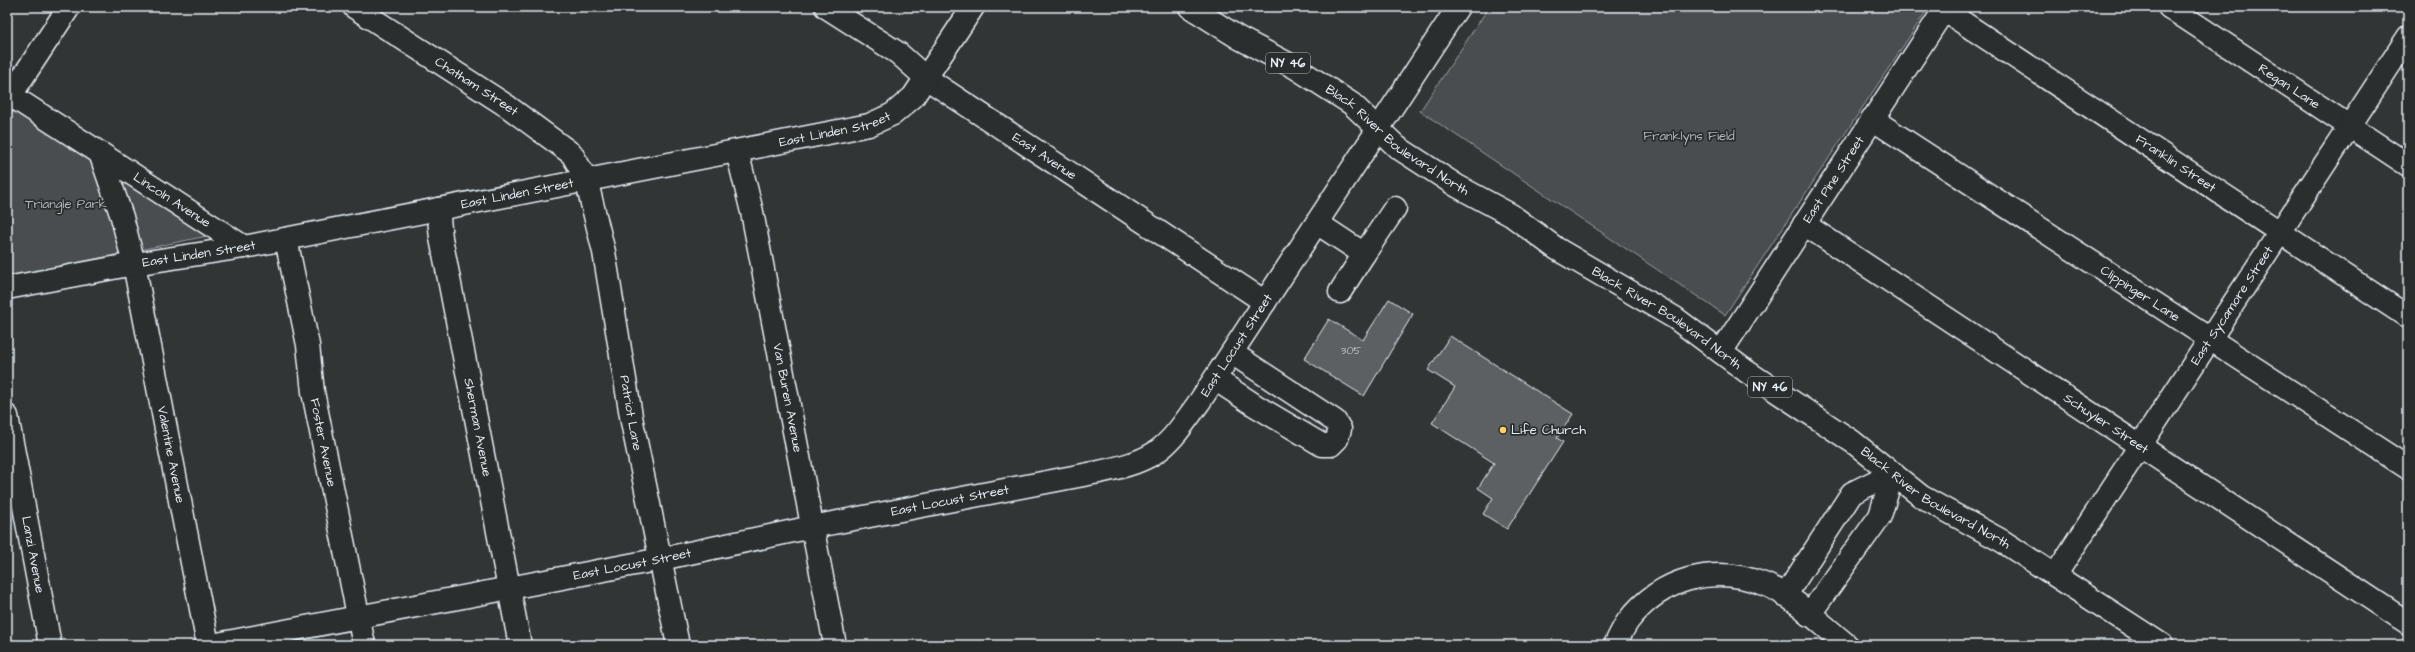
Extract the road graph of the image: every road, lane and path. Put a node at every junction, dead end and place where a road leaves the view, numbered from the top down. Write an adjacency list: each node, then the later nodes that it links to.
1 (69, 7): 11 (street)
2 (354, 7): 18 (street, Chatham Street)
3 (826, 7): 10 (street, East Avenue)
4 (973, 7): 10 (street, East Linden Street)
5 (1190, 7): 14 (street, Black River Boulevard North / NY 46)
6 (1458, 7): 14 (street, East Locust Street)
7 (2170, 7): 13 (street, Regan Lane)
8 (1945, 9): 12 (street, East Pine Street); 23 (street, Franklin Street)
9 (2408, 37): 13 (street, East Sycamore Street)
10 (926, 78): 15 (street, East Linden Street); 30 (street, East Avenue)
11 (8, 96): 16 (street, Lincoln Avenue)
12 (1872, 119): 22 (street, East Pine Street); 32 (street, Clippinger Lane)
13 (2349, 127): 17 (street, Regan Lane); 23 (street, East Sycamore Street)
14 (1377, 130): 21 (street, East Locust Street); 33 (street, Black River Boulevard North / NY 46)
15 (737, 151): 18 (street, East Linden Street); 40 (street, Van Buren Avenue)
16 (100, 153): 25 (street, Lincoln Avenue); 27 (street, Lincoln Avenue)
17 (2408, 165)
18 (586, 179): 20 (street, East Linden Street); 41 (street, Patriot Lane)
19 (1395, 208): 26 (street)
20 (438, 209): 24 (street, East Linden Street); 43 (street, Sherman Avenue)
21 (1317, 223): 26 (street); 30 (street, East Locust Street)
22 (1804, 224): 33 (street, East Pine Street); 37 (street, Schuyler Street)
23 (2280, 232): 31 (street, Franklin Street); 32 (street, East Sycamore Street)
24 (286, 239): 25 (street, East Linden Street); 46 (street, Foster Avenue)
25 (244, 247): 27 (street, East Linden Street)
26 (1364, 254): 29 (street)
27 (134, 264): 28 (street, East Linden Street); 49 (street, Valentine Avenue)
28 (7, 288)
29 (1340, 292)
30 (1265, 302): 34 (street, East Locust Street)
31 (2408, 317)
32 (2210, 337): 37 (street, East Sycamore Street); 38 (street, Clippinger Lane)
33 (1721, 352): 39 (street, Black River Boulevard North / NY 46)
34 (1232, 353): 35 (street, East Locust Street); 35 (street)
35 (1215, 379): 40 (street, East Locust Street)
36 (7, 416): 48 (street, Lanzi Avenue)
37 (2140, 446): 42 (street, East Sycamore Street); 47 (street, Schuyler Street)
38 (2408, 468)
39 (1893, 473): 42 (street, Black River Boulevard North / NY 46); 44 (street); 45 (street)
40 (812, 527): 41 (street, East Locust Street); 54 (street, Van Buren Avenue)
41 (661, 559): 43 (street, East Locust Street); 53 (street, Patriot Lane)
42 (2056, 574): 57 (street, Black River Boulevard North / NY 46)
43 (509, 588): 46 (street, East Locust Street); 52 (street, Sherman Avenue)
44 (1785, 596): 45 (street); 55 (street)
45 (1809, 615): 56 (street)
46 (358, 617): 50 (street, East Locust Street); 51 (street, Foster Avenue)
47 (2408, 623)
48 (50, 645)
49 (208, 645)
50 (212, 645)
51 (364, 645)
52 (520, 645)
53 (678, 645)
54 (835, 645)
55 (1615, 645)
56 (1847, 645)
57 (2162, 645)

